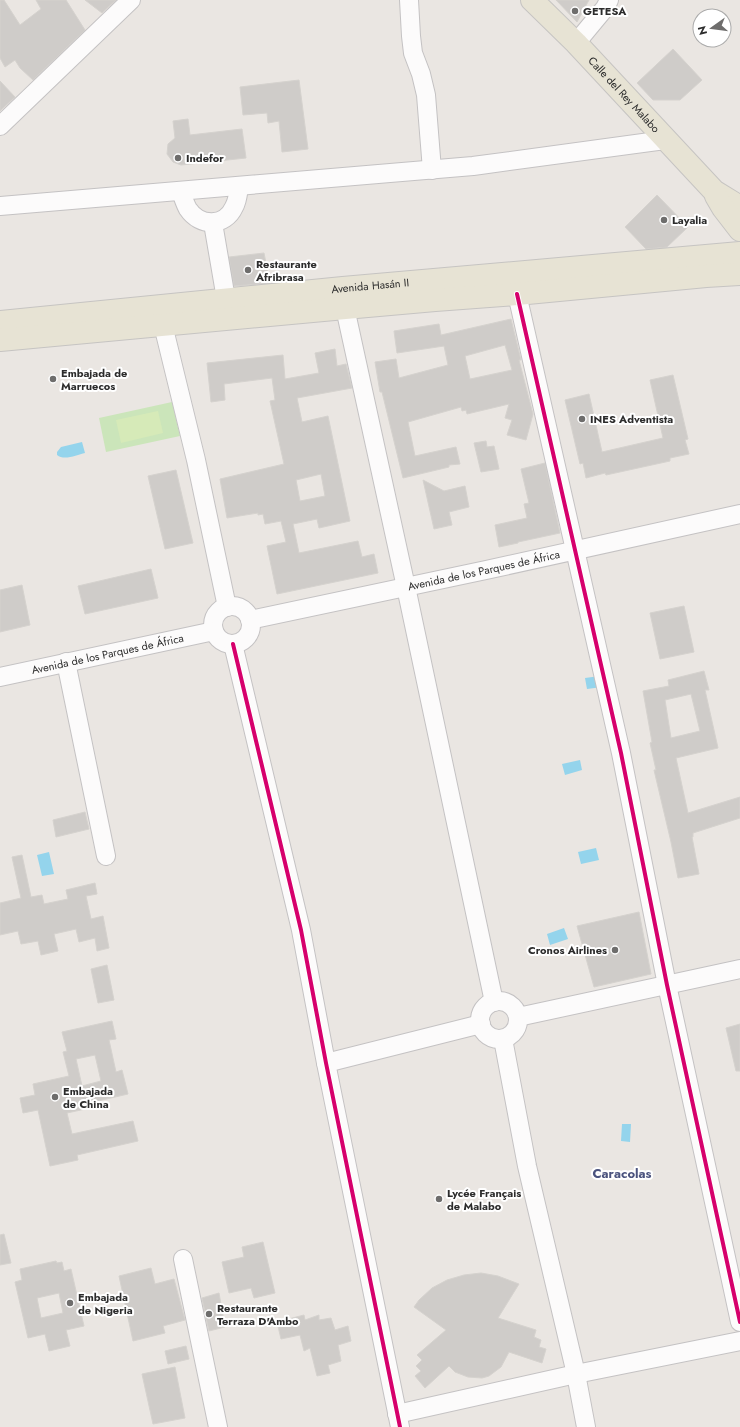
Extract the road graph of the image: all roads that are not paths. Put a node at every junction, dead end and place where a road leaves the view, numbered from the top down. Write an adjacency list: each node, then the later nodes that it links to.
1 (131, 0): 6 (street)
2 (409, 0): 8 (street)
3 (532, 0): 5 (main road, Calle del Rey Malabo)
4 (609, 0): 5 (street)
5 (576, 44): 7 (main road, Calle del Rey Malabo)
6 (0, 126)
7 (665, 140): 8 (street); 10 (main road, Calle del Rey Malabo)
8 (432, 170): 9 (street)
9 (239, 186): 11 (street); 14 (street)
10 (714, 191): 12 (main road, Calle del Rey Malabo); 15 (main road, Calle del Rey Malabo)
11 (181, 192): 13 (street); 14 (street)
12 (738, 201)
13 (0, 206)
14 (213, 223): 19 (street)
15 (740, 230)
16 (740, 253): 19 (main road, Avenida Hasán II)
17 (740, 274): 18 (main road, Avenida Hasán II)
18 (517, 294): 20 (main road, Avenida Hasán II); 25 (street)
19 (226, 300): 21 (main road, Avenida Hasán II)
20 (345, 308): 22 (main road, Avenida Hasán II); 26 (street)
21 (0, 322)
22 (163, 325): 23 (main road, Avenida Hasán II); 27 (street)
23 (0, 340)
24 (740, 514): 25 (street, Avenida de los Parques de África)
25 (575, 550): 26 (street, Avenida de los Parques de África); 35 (street)
26 (406, 587): 28 (street, Avenida de los Parques de África); 36 (street)
27 (227, 607): 28 (street); 29 (street)
28 (250, 620): 30 (street)
29 (214, 631): 30 (street); 31 (street, Avenida de los Parques de África)
30 (233, 644): 40 (street)
31 (66, 662): 32 (street, Avenida de los Parques de África); 33 (street)
32 (0, 676)
33 (106, 856)
34 (740, 969): 35 (street)
35 (667, 985): 37 (street); 42 (street)
36 (494, 1002): 37 (street); 38 (street)
37 (518, 1017): 39 (street)
38 (481, 1024): 39 (street); 40 (street)
39 (503, 1039): 44 (street)
40 (326, 1063): 45 (street)
41 (183, 1259): 46 (street)
42 (740, 1322)
43 (740, 1341): 44 (street)
44 (576, 1374): 45 (street); 47 (street)
45 (399, 1420)
46 (218, 1427)
47 (586, 1427)

